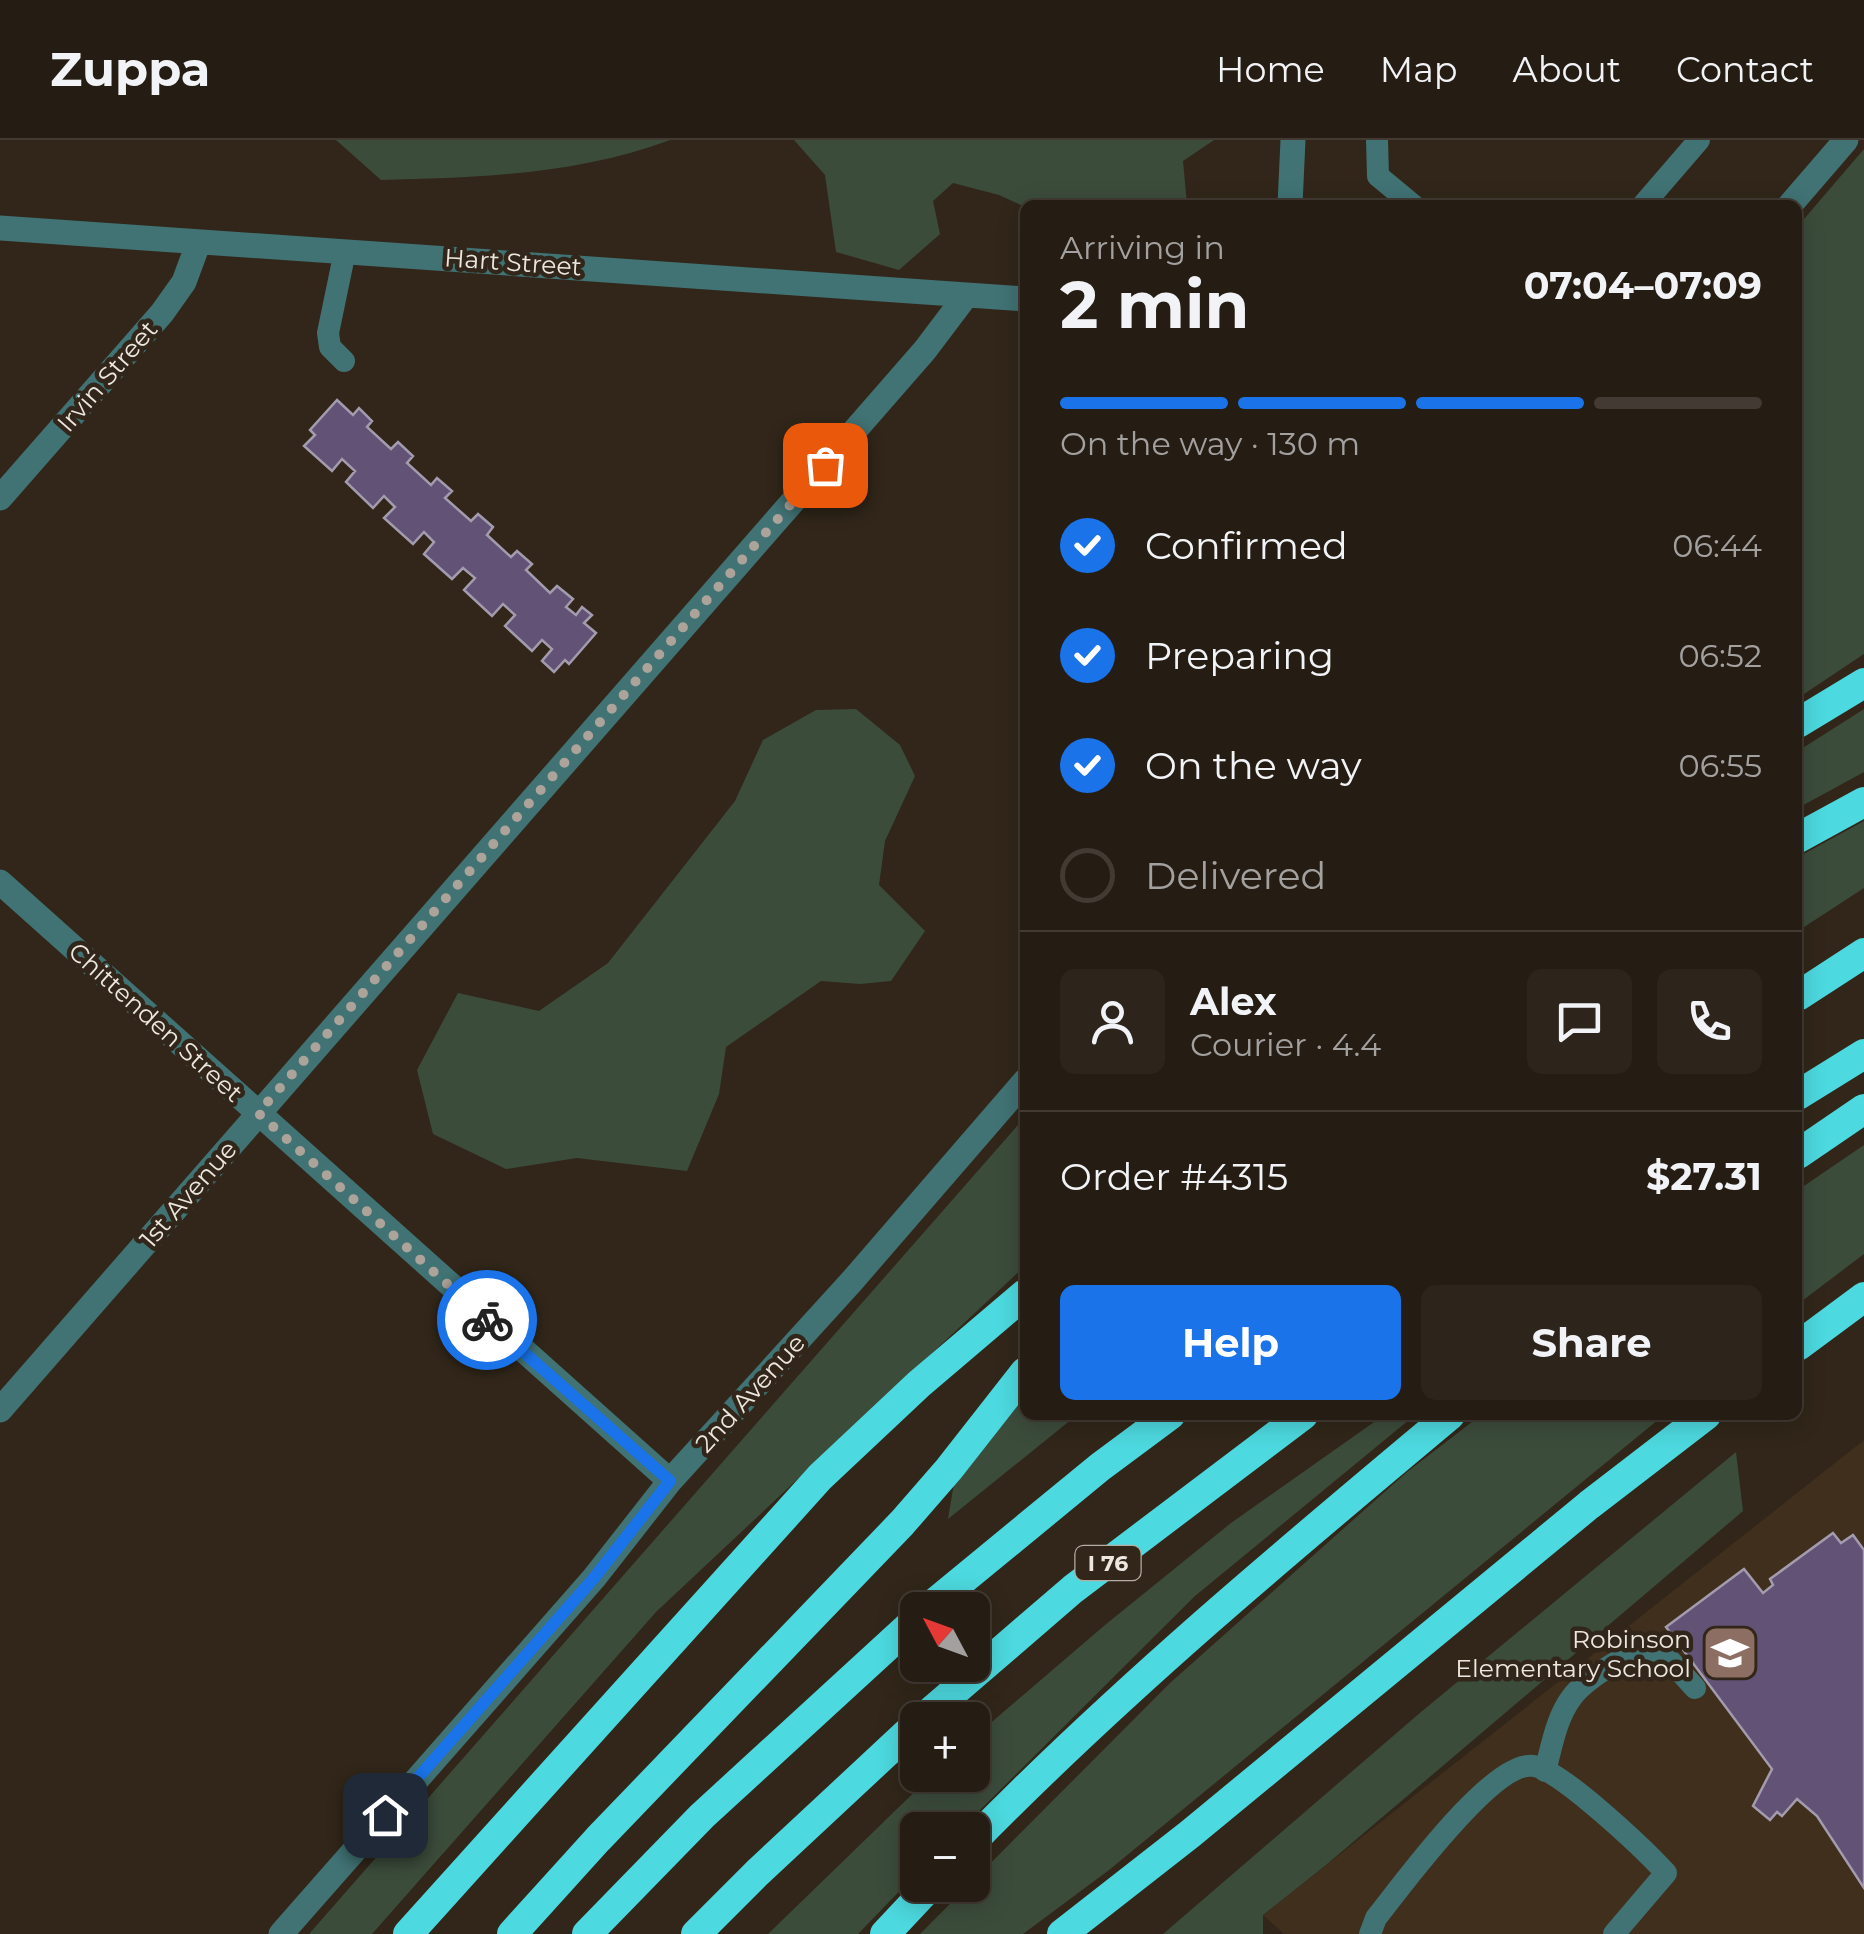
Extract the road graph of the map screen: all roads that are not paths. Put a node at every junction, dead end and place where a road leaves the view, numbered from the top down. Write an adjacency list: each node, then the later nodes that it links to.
1 (1293, 140): 5 (street)
2 (1377, 140): 6 (lane)
3 (1699, 140): 7 (lane)
4 (1846, 140): 8 (street)
5 (1290, 200)
6 (1407, 200)
7 (1647, 200)
8 (1794, 200)
9 (0, 228): 10 (street, Hart Street)
10 (198, 244): 11 (street, Hart Street); 15 (street, Irvin Street)
11 (345, 251): 12 (street, Hart Street); 14 (lane)
12 (965, 297): 13 (street, Hart Street); 27 (street, 1st Avenue)
13 (1020, 299)
14 (344, 361)
15 (0, 498)
16 (1864, 683): 17 (highway)
17 (1802, 721)
18 (1864, 802): 19 (highway)
19 (1802, 836)
20 (0, 882): 27 (street, Chittenden Street)
21 (1864, 953): 22 (highway)
22 (1802, 993)
23 (1864, 1054): 25 (highway)
24 (1020, 1087): 38 (street, 2nd Avenue)
25 (1802, 1093)
26 (1864, 1109): 28 (highway)
27 (258, 1113): 33 (street, 1st Avenue); 38 (street, Chittenden Street)
28 (1802, 1151)
29 (1864, 1297): 31 (highway)
30 (1020, 1298): 48 (highway)
31 (1802, 1343)
32 (1020, 1378): 49 (highway)
33 (0, 1410)
34 (1163, 1420): 39 (highway)
35 (1296, 1420): 42 (highway, I 76)
36 (1444, 1420): 45 (highway)
37 (1700, 1420): 53 (highway)
38 (670, 1481): 47 (street, 2nd Avenue)
39 (948, 1592)
40 (900, 1634): 50 (highway)
41 (1696, 1688): 44 (lane)
42 (941, 1702)
43 (900, 1739): 51 (highway, I 76)
44 (1545, 1771): 54 (lane); 55 (lane)
45 (990, 1824)
46 (915, 1902): 52 (highway)
47 (281, 1934)
48 (408, 1934)
49 (512, 1934)
50 (587, 1934)
51 (696, 1934)
52 (885, 1934)
53 (1062, 1934)
54 (1370, 1934)
55 (1614, 1934)

